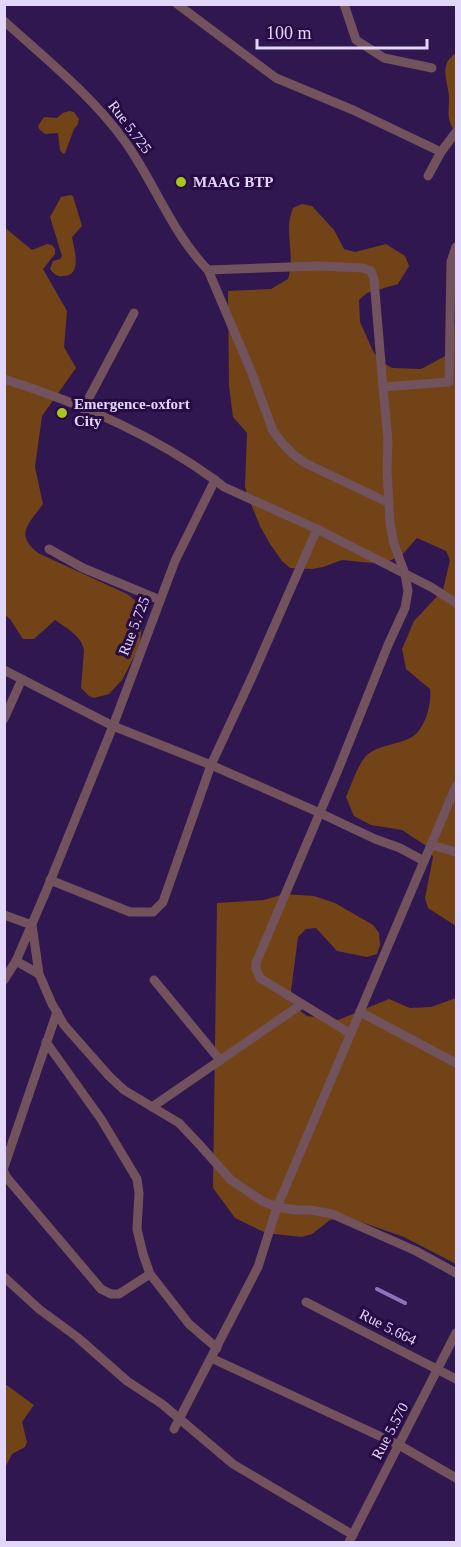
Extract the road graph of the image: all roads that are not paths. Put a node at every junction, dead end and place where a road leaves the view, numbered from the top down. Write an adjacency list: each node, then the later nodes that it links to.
1 (177, 4): 6 (street)
2 (344, 4): 4 (street)
3 (4, 21): 9 (street, Rue 5.725)
4 (432, 68)
5 (456, 132): 6 (street)
6 (441, 152): 7 (street)
7 (428, 176)
8 (456, 247): 12 (street)
9 (208, 270): 12 (street); 15 (street, Rue 5.725)
10 (134, 313): 13 (street)
11 (4, 379): 13 (street)
12 (383, 387): 15 (street)
13 (83, 409): 14 (street)
14 (215, 480): 16 (street); 19 (street, Rue 5.725)
15 (389, 503): 18 (street)
16 (317, 529): 18 (street); 25 (street)
17 (49, 549): 19 (street)
18 (405, 574): 20 (street); 27 (street)
19 (160, 600): 24 (street, Rue 5.725)
20 (456, 603)
21 (4, 670): 22 (street)
22 (22, 679): 23 (street); 24 (street)
23 (4, 719)
24 (113, 726): 25 (street); 31 (street, Rue 5.725)
25 (211, 765): 27 (street); 31 (street)
26 (456, 786): 28 (street)
27 (320, 813): 30 (street); 38 (street)
28 (431, 845): 29 (street); 30 (street)
29 (456, 852)
30 (424, 861): 40 (street)
31 (50, 880): 33 (street, Rue 5.725)
32 (4, 915): 33 (street)
33 (32, 925): 34 (street, Rue 5.725); 35 (street)
34 (16, 962): 35 (street); 36 (street, Rue 5.725)
35 (39, 974): 39 (street)
36 (4, 980)
37 (154, 980): 43 (street)
38 (302, 1004): 41 (street); 43 (street)
39 (57, 1012): 42 (street); 45 (street)
40 (360, 1012): 41 (street); 44 (street)
41 (351, 1034): 48 (street)
42 (46, 1042): 46 (street); 50 (street)
43 (220, 1060): 45 (street)
44 (456, 1063)
45 (153, 1107): 48 (street)
46 (4, 1167)
47 (4, 1172): 50 (street)
48 (277, 1207): 49 (street); 54 (street)
49 (456, 1273)
50 (150, 1274): 54 (street)
51 (4, 1277): 58 (street)
52 (306, 1302): 56 (street, Rue 5.664)
53 (456, 1333): 56 (street, Rue 5.570)
54 (217, 1348): 55 (street)
55 (211, 1358): 58 (street); 60 (street)
56 (438, 1369): 57 (street, Rue 5.664); 60 (street, Rue 5.570)
57 (456, 1379)
58 (180, 1419): 59 (street); 62 (street)
59 (174, 1429)
60 (399, 1445): 61 (street); 62 (street, Rue 5.570)
61 (456, 1478)
62 (351, 1538)

